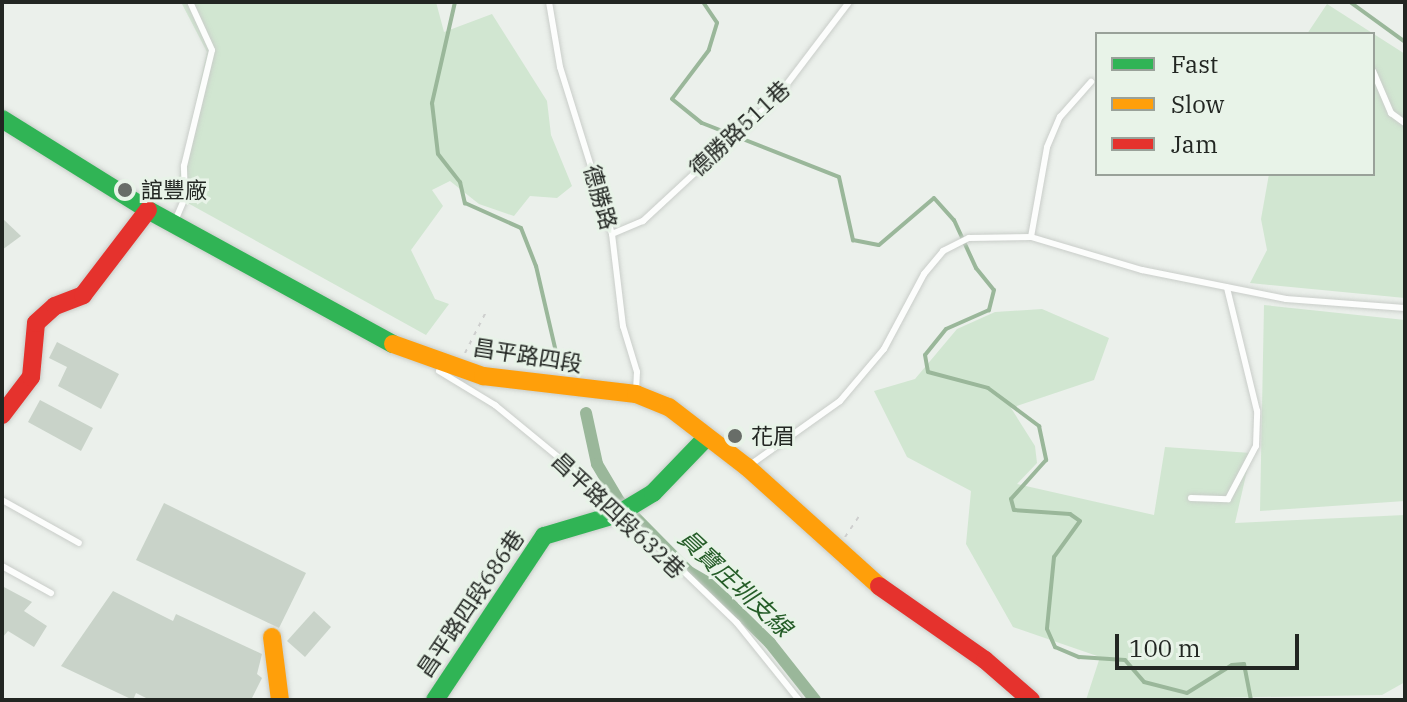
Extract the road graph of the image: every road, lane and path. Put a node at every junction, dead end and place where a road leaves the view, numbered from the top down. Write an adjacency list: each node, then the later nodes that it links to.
1 (190, 2): 9 (lane)
2 (549, 2): 10 (lane, 德勝路)
3 (849, 2): 10 (lane, 德勝路511巷)
4 (1375, 76): 7 (lane)
5 (1091, 82): 11 (lane)
6 (2, 119): 8 (street, 昌平路四段)
7 (1405, 123)
8 (148, 210): 9 (street, 昌平路四段); 18 (street)
9 (173, 224): 15 (street, 昌平路四段)
10 (612, 234): 17 (lane, 德勝路)
11 (1031, 237): 12 (lane); 20 (lane)
12 (1227, 288): 13 (lane); 21 (lane)
13 (1405, 308)
14 (486, 312): 16 (path)
15 (416, 356): 16 (street, 昌平路四段); 24 (lane, 昌平路四段632巷)
16 (458, 368): 17 (street, 昌平路四段)
17 (636, 394): 19 (street, 昌平路四段)
18 (3, 411)
19 (706, 438): 20 (street, 昌平路四段); 24 (street, 昌平路四段686巷)
20 (747, 467): 26 (street, 昌平路四段)
21 (1191, 498)
22 (2, 500): 25 (lane)
23 (861, 513): 26 (path)
24 (618, 514): 31 (street, 昌平路四段686巷); 32 (lane, 昌平路四段632巷)
25 (79, 543)
26 (836, 551): 33 (street, 昌平路四段)
27 (2, 566): 28 (lane)
28 (51, 593)
29 (272, 637): 30 (street)
30 (280, 700)
31 (435, 700)
32 (799, 700)
33 (1031, 700)

